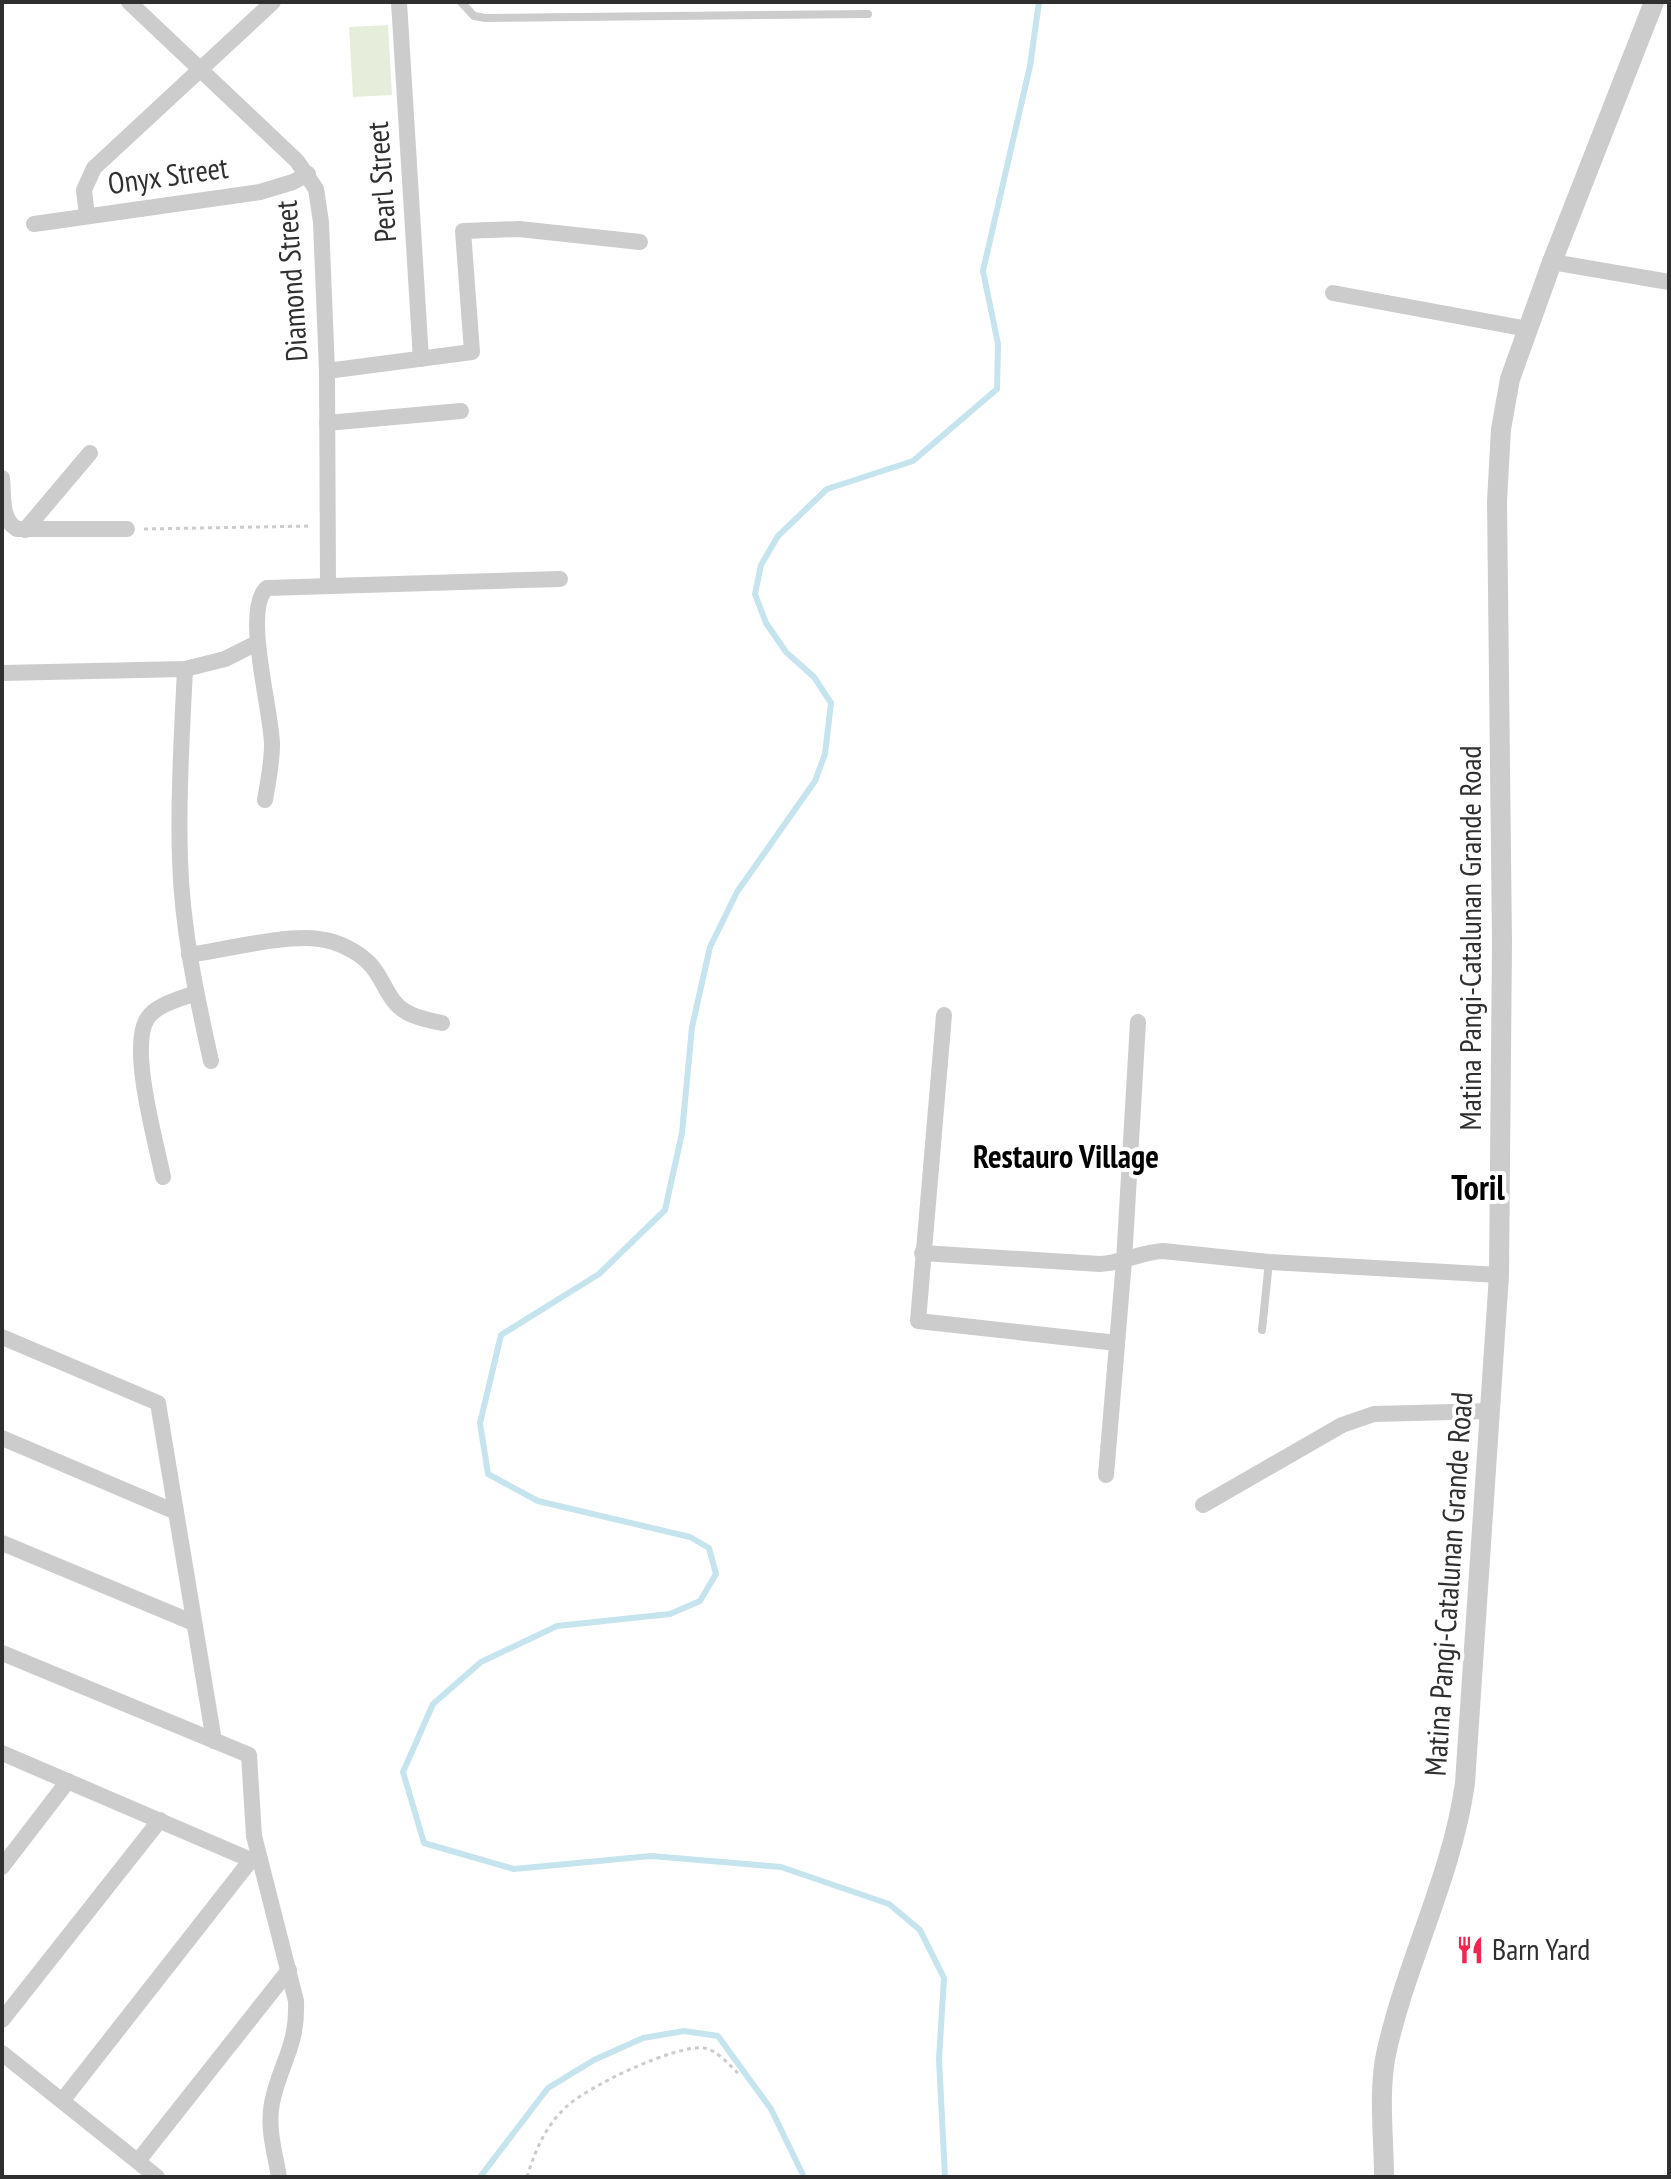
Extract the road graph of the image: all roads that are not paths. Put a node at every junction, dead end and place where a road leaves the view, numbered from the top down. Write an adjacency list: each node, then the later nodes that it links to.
1 (129, 2): 7 (street, Diamond Street)
2 (273, 2): 7 (street)
3 (399, 2): 16 (street, Pearl Street)
4 (461, 2): 6 (lane)
5 (1654, 2): 12 (street, Matina Pangi-Catalunan Grande Road)
6 (868, 14)
7 (201, 69): 8 (street, Diamond Street); 9 (street)
8 (308, 174): 9 (street, Onyx Street); 17 (street, Diamond Street)
9 (87, 216): 10 (street, Onyx Street)
10 (34, 224)
11 (640, 242): 16 (street)
12 (1552, 262): 13 (street); 15 (street, Matina Pangi-Catalunan Grande Road)
13 (1669, 282)
14 (1333, 293): 15 (street)
15 (1528, 329): 40 (street, Matina Pangi-Catalunan Grande Road)
16 (421, 359): 17 (street)
17 (327, 371): 19 (street, Diamond Street)
18 (461, 411): 19 (street)
19 (327, 423): 25 (street, Diamond Street)
20 (90, 453): 23 (street)
21 (2, 478): 23 (street)
22 (127, 529): 23 (street)
23 (25, 530)
24 (560, 579): 25 (street)
25 (328, 585): 26 (street)
26 (257, 643): 27 (street); 29 (street)
27 (185, 669): 28 (street); 30 (street)
28 (2, 673)
29 (265, 800)
30 (189, 955): 31 (street); 34 (street)
31 (196, 993): 35 (street); 36 (street)
32 (944, 1015): 37 (street)
33 (1138, 1022): 38 (street)
34 (442, 1023)
35 (211, 1061)
36 (163, 1177)
37 (922, 1253): 38 (street); 43 (street)
38 (1124, 1261): 39 (street); 43 (street)
39 (1269, 1262): 40 (street); 41 (lane)
40 (1499, 1275): 44 (street, Matina Pangi-Catalunan Grande Road)
41 (1262, 1330)
42 (2, 1337): 48 (street)
43 (1117, 1343): 46 (street)
44 (1491, 1411): 47 (street); 65 (street, Matina Pangi-Catalunan Grande Road)
45 (2, 1438): 48 (street)
46 (1106, 1475)
47 (1203, 1505)
48 (176, 1512): 50 (street)
49 (2, 1543): 50 (street)
50 (194, 1623): 52 (street)
51 (2, 1653): 52 (street)
52 (214, 1741): 56 (street)
53 (2, 1753): 54 (street)
54 (68, 1781): 55 (street); 57 (street)
55 (160, 1820): 56 (street); 59 (street)
56 (255, 1858): 58 (street); 61 (street)
57 (2, 1867)
58 (289, 1970): 62 (street); 64 (street)
59 (2, 2020)
60 (2, 2053): 61 (street)
61 (62, 2101): 62 (street)
62 (138, 2161): 63 (street)
63 (157, 2177)
64 (279, 2177)
65 (1384, 2177)

